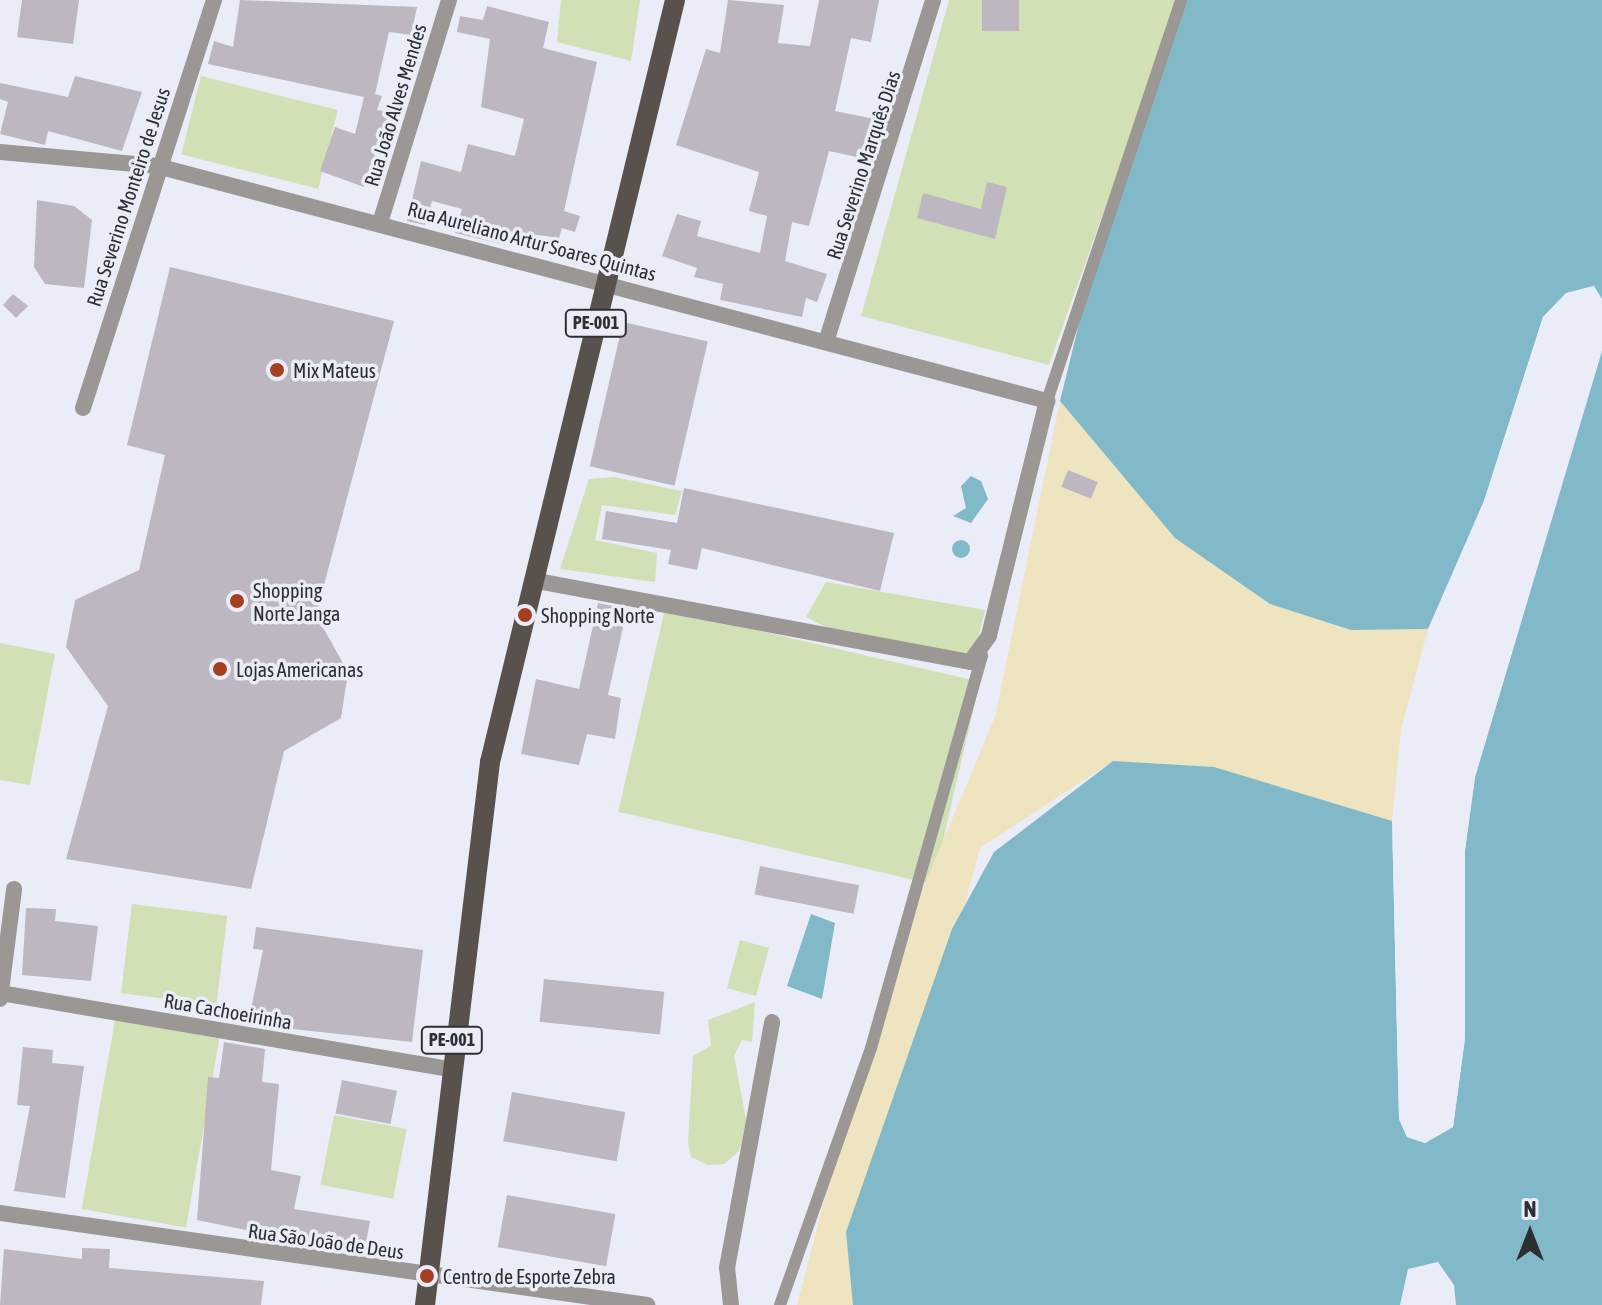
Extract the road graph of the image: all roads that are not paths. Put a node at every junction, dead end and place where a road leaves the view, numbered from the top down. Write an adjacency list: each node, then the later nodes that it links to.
1 (214, 0): 7 (street, Rua Severino Monteiro de Jesus)
2 (449, 0): 8 (street, Rua João Alves Mendes)
3 (675, 0): 9 (main road, PE-001)
4 (933, 0): 10 (street, Rua Severino Marquês Dias)
5 (1181, 0): 11 (street)
6 (0, 152): 7 (street, Rua Aureliano Artur Soares Quintas)
7 (157, 166): 8 (street, Rua Aureliano Artur Soares Quintas); 12 (street, Rua Severino Monteiro de Jesus)
8 (380, 223): 9 (street, Rua Aureliano Artur Soares Quintas)
9 (606, 280): 10 (street, Rua Aureliano Artur Soares Quintas); 13 (main road, PE-001)
10 (826, 342): 11 (street, Rua Aureliano Artur Soares Quintas)
11 (1047, 401): 14 (street)
12 (83, 408)
13 (533, 580): 14 (street); 19 (main road, PE-001)
14 (982, 655): 25 (street)
15 (14, 889): 16 (street)
16 (0, 993): 17 (street); 19 (street, Rua Cachoeirinha)
17 (0, 999)
18 (772, 1022): 24 (street)
19 (449, 1069): 21 (main road, PE-001)
20 (0, 1213): 21 (street, Rua São João de Deus)
21 (427, 1276): 22 (main road, PE-001); 23 (street, Rua São João de Deus)
22 (425, 1305)
23 (647, 1305)
24 (731, 1305)
25 (780, 1305)

